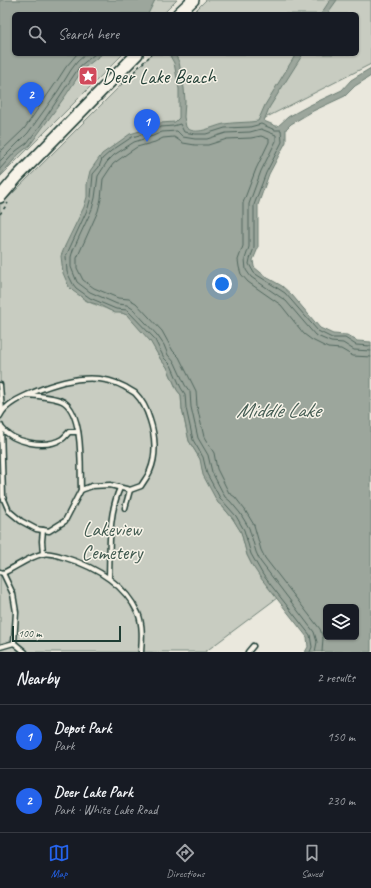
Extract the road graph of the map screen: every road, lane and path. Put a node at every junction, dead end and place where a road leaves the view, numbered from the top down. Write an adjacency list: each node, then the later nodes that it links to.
1 (192, 0): 2 (street)
2 (180, 12)
3 (135, 56): 4 (street)
4 (0, 197)
5 (0, 385): 7 (lane)
6 (26, 395): 7 (lane); 10 (lane); 13 (lane)
7 (2, 411): 8 (lane)
8 (0, 416)
9 (0, 425): 10 (lane); 15 (lane)
10 (78, 432): 12 (lane)
11 (120, 488): 12 (lane); 13 (lane); 18 (lane)
12 (81, 490): 15 (lane)
13 (130, 490): 14 (lane)
14 (125, 508)
15 (43, 530): 16 (lane)
16 (43, 554): 17 (lane); 18 (lane)
17 (2, 572): 19 (lane)
18 (109, 578): 23 (lane)
19 (14, 644): 20 (lane); 22 (lane)
20 (0, 646)
21 (253, 646): 24 (lane)
22 (25, 652)
23 (141, 652)
24 (248, 652)

